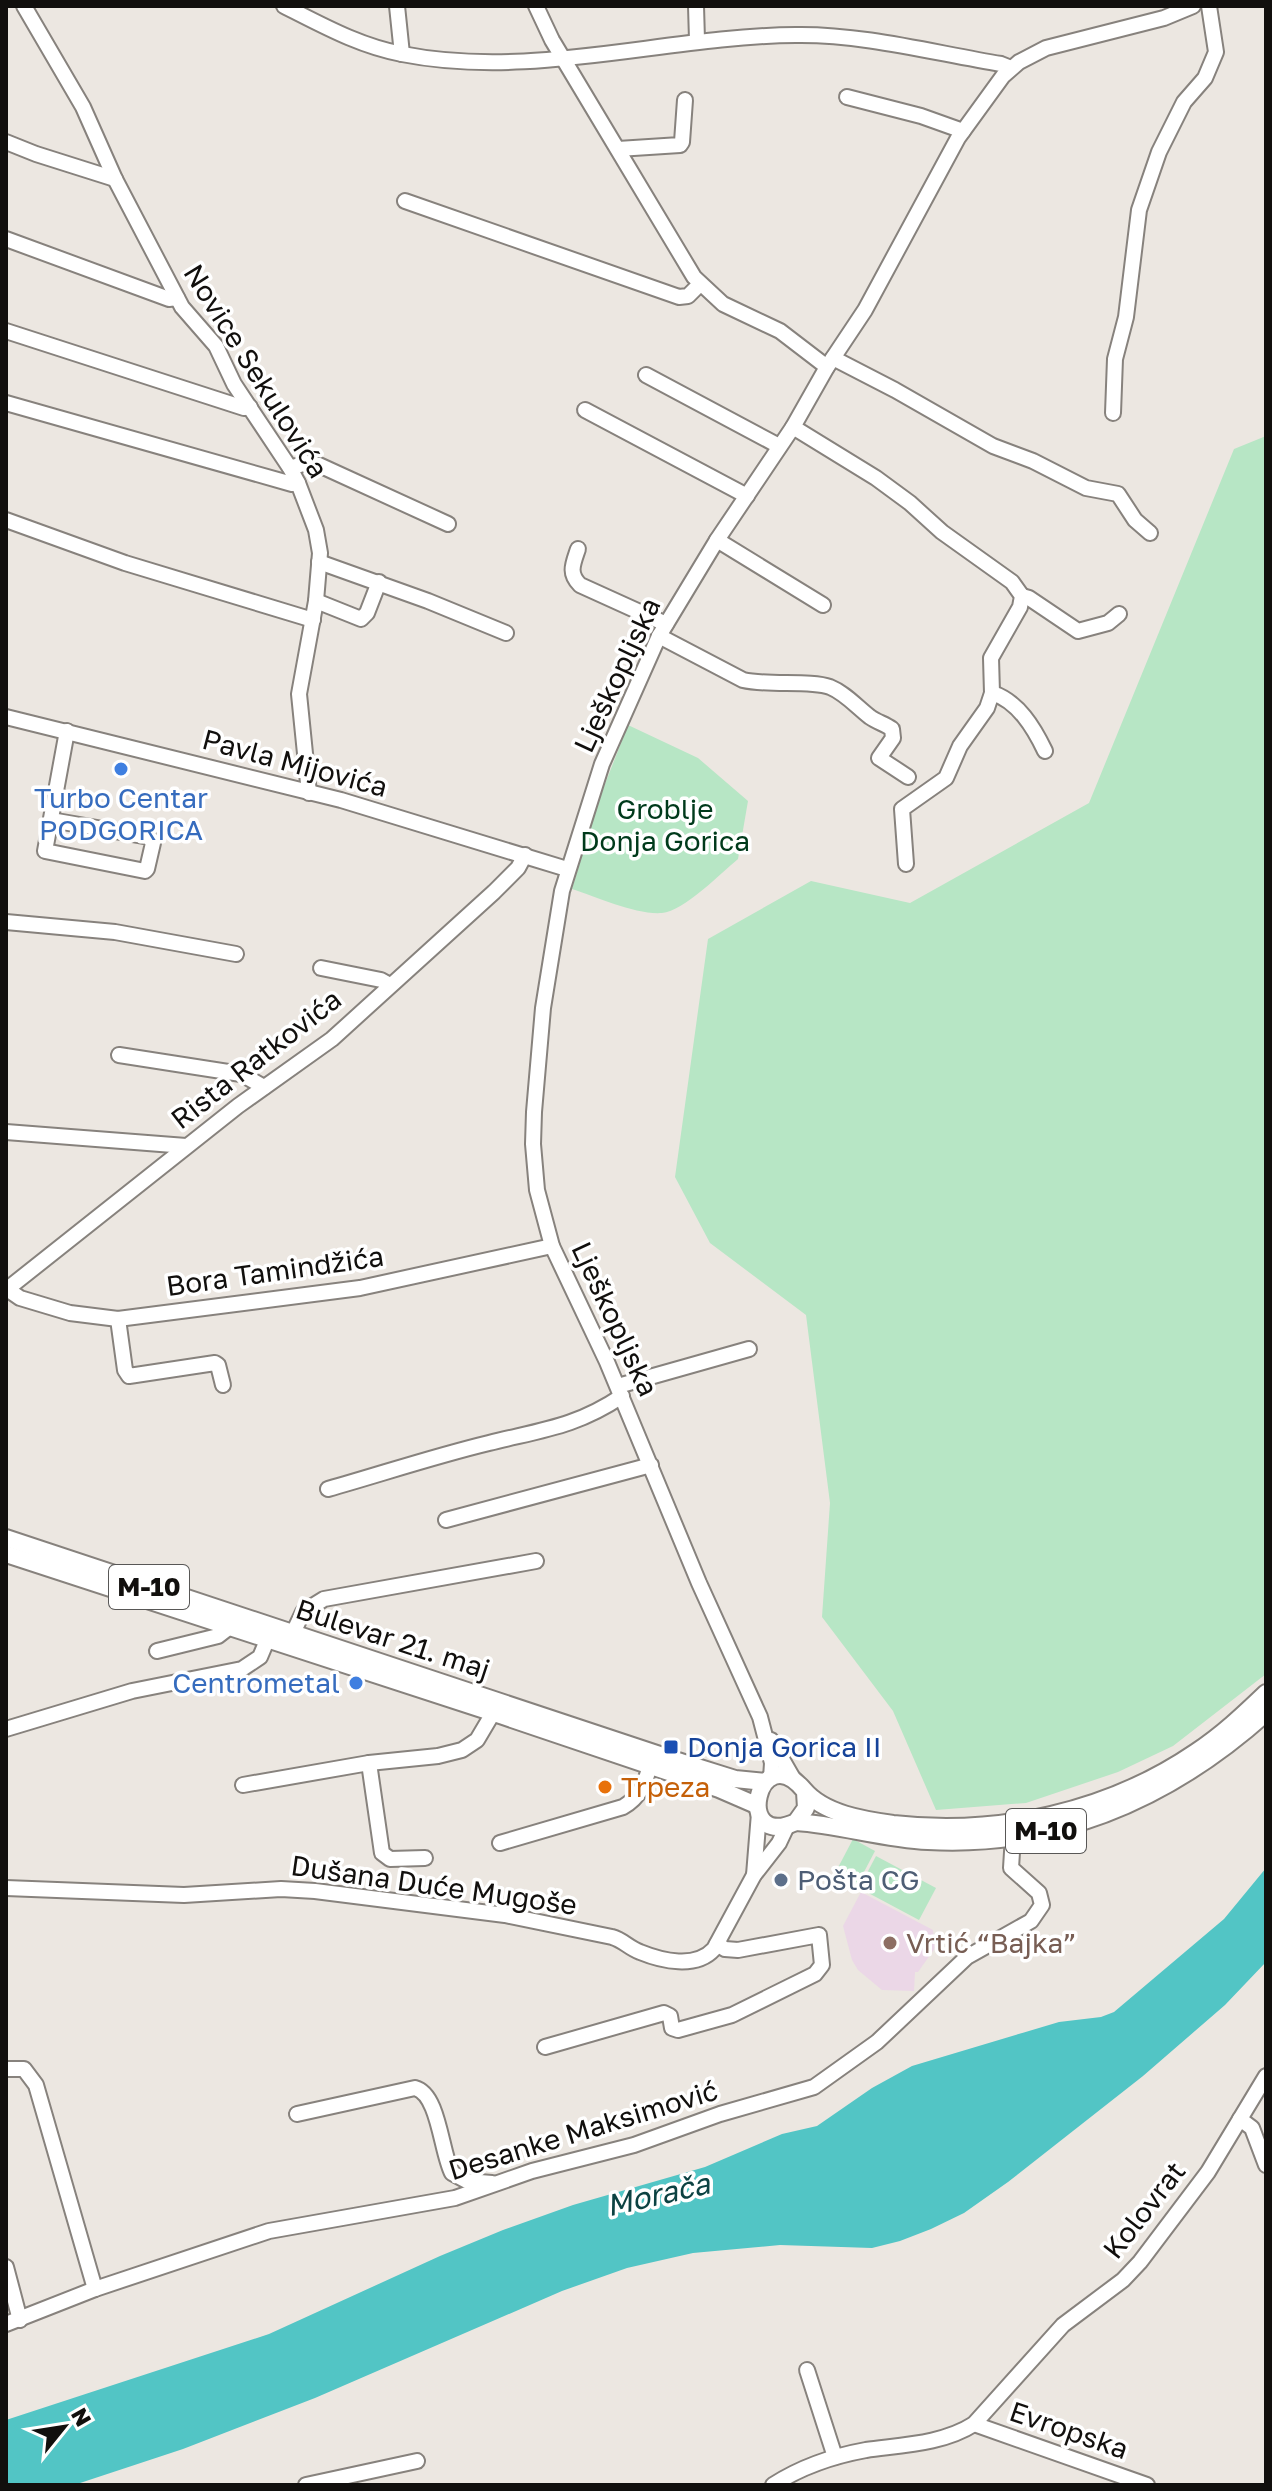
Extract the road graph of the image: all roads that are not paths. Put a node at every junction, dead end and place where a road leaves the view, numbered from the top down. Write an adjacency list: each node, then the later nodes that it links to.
1 (24, 6): 17 (street, Novice Sekulovića)
2 (284, 6): 9 (street)
3 (397, 6): 9 (street)
4 (536, 6): 10 (street)
5 (696, 6): 8 (street)
6 (1193, 6): 11 (street, Lješkopljska)
7 (1209, 6): 28 (street)
8 (697, 40): 10 (street); 11 (street)
9 (402, 54): 10 (street)
10 (563, 59): 16 (street)
11 (1011, 68): 14 (street, Lješkopljska)
12 (847, 97): 14 (street)
13 (685, 100): 16 (street)
14 (963, 131): 23 (street, Lješkopljska)
15 (6, 142): 17 (street)
16 (618, 149): 20 (street)
17 (115, 179): 21 (street, Novice Sekulovića)
18 (405, 201): 20 (street)
19 (6, 239): 21 (street)
20 (700, 284): 23 (street)
21 (177, 298): 26 (street, Novice Sekulovića)
22 (6, 331): 26 (street)
23 (830, 362): 29 (street, Lješkopljska); 36 (street)
24 (646, 375): 30 (street)
25 (6, 403): 32 (street)
26 (250, 407): 31 (street, Novice Sekulovića)
27 (585, 410): 33 (street)
28 (1113, 413)
29 (793, 427): 30 (street, Lješkopljska); 41 (street)
30 (779, 446): 33 (street, Lješkopljska)
31 (290, 468): 32 (street, Novice Sekulovića); 35 (street)
32 (298, 483): 39 (street, Novice Sekulovića)
33 (747, 496): 37 (street, Lješkopljska)
34 (6, 520): 45 (street)
35 (448, 524)
36 (1150, 533)
37 (717, 540): 43 (street); 46 (street, Lješkopljska)
38 (578, 549): 46 (street)
39 (319, 562): 40 (street); 42 (street, Novice Sekulovića)
40 (379, 582): 42 (street); 47 (street)
41 (1022, 596): 44 (street); 48 (street)
42 (316, 601): 45 (street, Novice Sekulovića)
43 (823, 605)
44 (1119, 614)
45 (313, 620): 53 (street, Novice Sekulovića)
46 (663, 630): 52 (street); 57 (street, Lješkopljska)
47 (506, 633)
48 (992, 693): 51 (street); 56 (street)
49 (6, 717): 50 (street, Pavla Mijovića)
50 (67, 731): 53 (street, Pavla Mijovića); 54 (street)
51 (1045, 751)
52 (908, 777)
53 (309, 793): 55 (street, Pavla Mijovića)
54 (51, 820): 54 (street)
55 (525, 855): 57 (street, Pavla Mijovića); 61 (street, Rista Ratkovića)
56 (906, 864)
57 (567, 869): 66 (street, Lješkopljska)
58 (6, 922): 59 (street)
59 (236, 954)
60 (321, 968): 61 (street)
61 (390, 985): 63 (street, Rista Ratkovića)
62 (119, 1055): 63 (street)
63 (264, 1087): 65 (street, Rista Ratkovića)
64 (6, 1132): 65 (street)
65 (186, 1146): 67 (street, Rista Ratkovića)
66 (552, 1246): 68 (street, Bora Tamindžića); 71 (street, Lješkopljska)
67 (6, 1290): 68 (street, Bora Tamindžića)
68 (118, 1319): 70 (street)
69 (749, 1349): 71 (street)
70 (223, 1385)
71 (620, 1391): 72 (street, Lješkopljska); 73 (street)
72 (651, 1465): 74 (street); 86 (street, Lješkopljska)
73 (328, 1489)
74 (446, 1520)
75 (6, 1538): 79 (main road, Bulevar 21. maj / M-10)
76 (6, 1554): 78 (main road, Bulevar 21. maj / M-10)
77 (536, 1561): 79 (street)
78 (231, 1626): 80 (main road, Bulevar 21. maj / M-10); 81 (street)
79 (293, 1633): 89 (main road, Bulevar 21. maj / M-10)
80 (268, 1638): 83 (main road, Bulevar 21. maj / M-10); 85 (street)
81 (157, 1651)
82 (1266, 1693): 91 (main road, Bulevar 21. maj / M-10)
83 (493, 1713): 87 (street); 88 (main road, Bulevar 21. maj / M-10)
84 (1266, 1713): 94 (main road, Bulevar 21. maj / M-10)
85 (6, 1729)
86 (764, 1730): 89 (street, Lješkopljska); 91 (street, Lješkopljska)
87 (369, 1763): 90 (street); 96 (street)
88 (650, 1765): 92 (main road, Bulevar 21. maj / M-10); 95 (street)
89 (768, 1780): 91 (main road, Bulevar 21. maj / M-10); 92 (main road)
90 (243, 1785)
91 (800, 1786): 93 (main road)
92 (758, 1809): 93 (main road, Bulevar 21. maj / M-10); 97 (street)
93 (792, 1824): 94 (main road, Bulevar 21. maj / M-10); 97 (street)
94 (1013, 1836): 106 (street, Desanke Maksimović)
95 (500, 1843)
96 (425, 1858)
97 (754, 1875): 99 (street)
98 (6, 1888): 99 (street, Dušana Duće Mugoše)
99 (717, 1944): 100 (street)
100 (545, 2047)
101 (6, 2069): 108 (street)
102 (1266, 2076): 104 (street, Kolovrat)
103 (297, 2114): 106 (street)
104 (1240, 2119): 105 (street); 111 (street, Kolovrat)
105 (1266, 2165)
106 (498, 2184): 108 (street, Desanke Maksimović)
107 (6, 2267): 109 (street)
108 (95, 2289): 109 (street, Desanke Maksimović)
109 (13, 2322)
110 (807, 2370): 112 (street)
111 (974, 2424): 112 (street); 116 (street, Evropska)
112 (835, 2457): 115 (street)
113 (417, 2461): 114 (street)
114 (306, 2485)
115 (773, 2485)
116 (1147, 2485)

